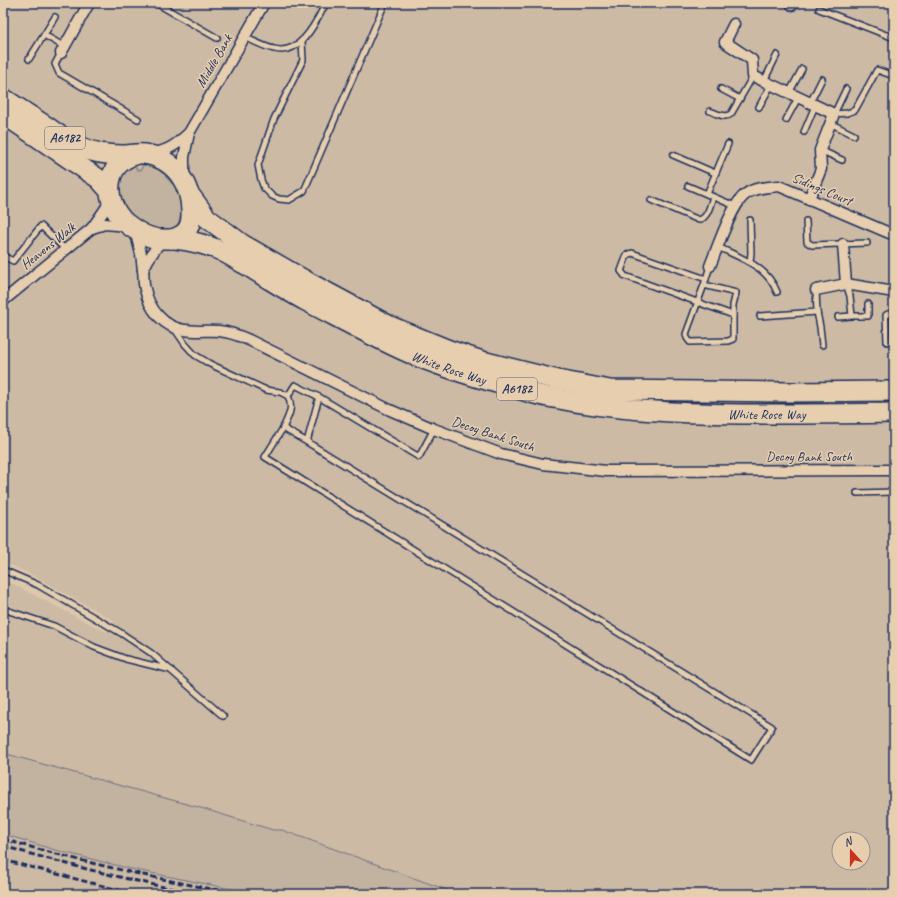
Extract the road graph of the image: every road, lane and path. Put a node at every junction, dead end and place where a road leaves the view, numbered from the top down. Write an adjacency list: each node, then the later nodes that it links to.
1 (89, 3): 14 (street)
2 (264, 3): 10 (street, Middle Bank)
3 (326, 3): 13 (lane)
4 (385, 3): 13 (lane)
5 (159, 4): 11 (lane)
6 (819, 9): 12 (lane)
7 (55, 17): 9 (lane)
8 (734, 24): 18 (street)
9 (44, 35): 14 (lane); 16 (lane)
10 (244, 37): 13 (lane); 35 (street, Middle Bank)
11 (217, 38)
12 (894, 38)
13 (302, 41)
14 (63, 50): 31 (lane)
15 (777, 55): 21 (lane)
16 (29, 59)
17 (802, 69): 24 (lane)
18 (753, 76): 21 (street); 26 (lane)
19 (894, 76): 32 (lane)
20 (822, 79): 27 (lane)
21 (767, 83): 24 (street); 28 (lane)
22 (846, 88): 32 (lane)
23 (721, 89): 26 (lane)
24 (794, 96): 27 (street); 33 (lane)
25 (3, 98): 39 (highway, White Rose Way / A6182)
26 (740, 99): 29 (lane)
27 (812, 105): 32 (street); 34 (lane)
28 (759, 107)
29 (710, 111)
30 (3, 114): 45 (highway, White Rose Way / A6182)
31 (138, 118)
32 (832, 119): 36 (lane); 38 (street)
33 (786, 120)
34 (804, 132)
35 (189, 133): 39 (street, Middle Bank); 44 (street, Middle Bank)
36 (854, 136)
37 (728, 144): 42 (lane)
38 (820, 150): 41 (lane); 48 (street)
39 (141, 155): 44 (highway, White Rose Way); 45 (highway)
40 (673, 155): 42 (lane)
41 (842, 160)
42 (715, 173): 46 (lane)
43 (688, 186): 46 (lane)
44 (187, 188): 56 (highway); 82 (highway, White Rose Way / A6182)
45 (110, 193): 53 (street, Heavens Walk); 54 (highway, White Rose Way)
46 (706, 194): 47 (lane)
47 (713, 197): 49 (lane); 50 (lane)
48 (809, 199): 50 (street, Sidings Court); 55 (street, Sidings Court)
49 (651, 200)
50 (735, 206): 59 (street, Sidings Court)
51 (750, 220): 62 (lane)
52 (806, 221): 58 (lane)
53 (92, 228): 54 (street, Heavens Walk); 60 (street, Heavens Walk)
54 (132, 228): 56 (highway, White Rose Way); 64 (street)
55 (894, 235)
56 (167, 239): 64 (street); 85 (highway, White Rose Way / A6182)
57 (867, 243): 58 (lane)
58 (843, 244): 66 (street)
59 (718, 247): 62 (lane); 63 (street, Sidings Court)
60 (66, 250): 61 (lane); 70 (street, Heavens Walk)
61 (3, 256)
62 (750, 262): 68 (lane)
63 (710, 266): 65 (lane)
64 (143, 270): 79 (street)
65 (704, 282): 71 (lane); 71 (lane); 75 (lane)
66 (846, 284): 67 (street); 69 (street); 77 (lane)
67 (816, 290): 73 (lane)
68 (777, 292)
69 (894, 292)
70 (3, 301)
71 (697, 303): 75 (lane); 75 (lane)
72 (868, 304): 77 (lane)
73 (817, 312): 76 (lane); 81 (lane)
74 (894, 313): 80 (lane)
75 (733, 316)
76 (760, 316)
77 (852, 316): 78 (lane)
78 (838, 317)
79 (174, 328): 83 (lane); 87 (street, Decoy Bank South)
80 (887, 342)
81 (822, 345)
82 (894, 391)
83 (288, 396): 84 (lane); 86 (lane)
84 (319, 397): 87 (lane); 88 (lane)
85 (894, 413)
86 (283, 428): 88 (lane); 88 (lane)
87 (434, 429): 89 (street, Decoy Bank South)
88 (307, 442)
89 (894, 470)
90 (894, 492): 91 (lane)
91 (857, 493)
92 (3, 570): 94 (lane)
93 (3, 609): 94 (lane)
94 (172, 671): 95 (lane)
95 (223, 716)

